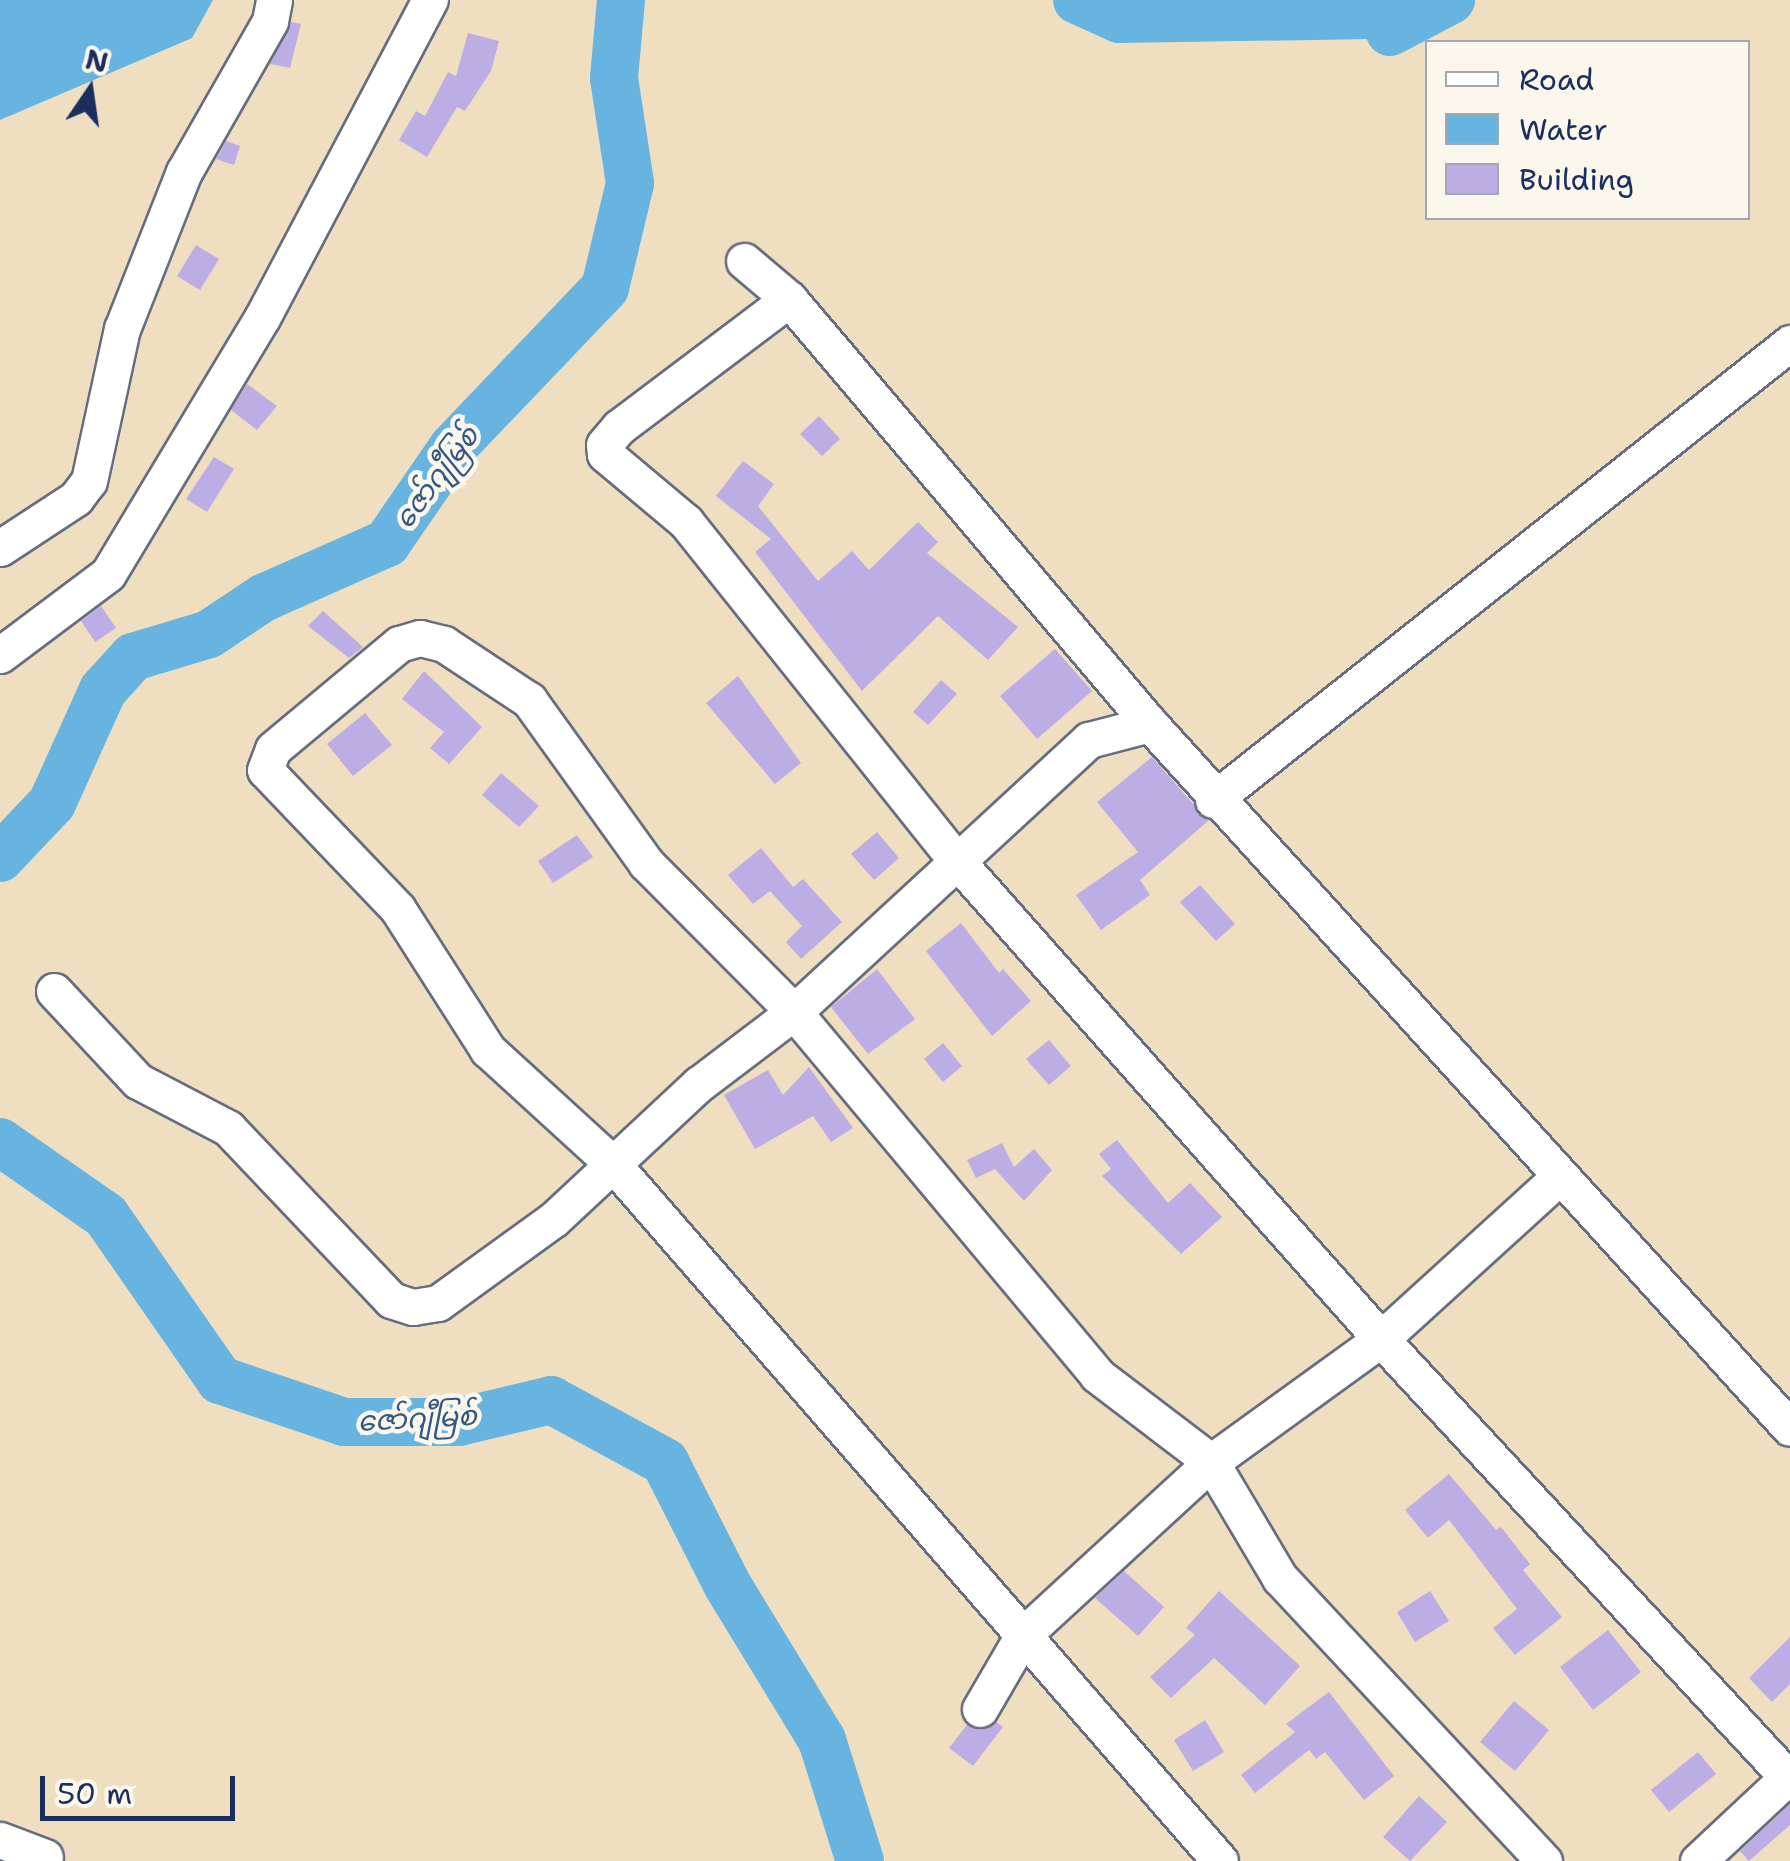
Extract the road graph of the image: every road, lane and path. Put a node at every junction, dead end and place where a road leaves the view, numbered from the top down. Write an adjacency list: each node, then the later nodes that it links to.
1 (274, 0): 6 (street)
2 (430, 0): 7 (street)
3 (744, 261): 4 (street)
4 (790, 299): 8 (street); 10 (street)
5 (1790, 343): 9 (street)
6 (0, 548)
7 (0, 656)
8 (1150, 724): 9 (street); 10 (street)
9 (1213, 800): 14 (street)
10 (957, 861): 12 (street); 15 (street)
11 (54, 991): 13 (street)
12 (794, 1012): 13 (street); 13 (street); 17 (street)
13 (614, 1165): 18 (street)
14 (1559, 1177): 15 (street); 16 (street)
15 (1381, 1339): 17 (street); 20 (street)
16 (1790, 1428)
17 (1211, 1462): 18 (street); 24 (street)
18 (1024, 1635): 19 (street); 23 (street)
19 (980, 1709)
20 (1789, 1777): 25 (street)
21 (0, 1840): 22 (street)
22 (45, 1856)
23 (1220, 1861)
24 (1544, 1861)
25 (1698, 1861)

